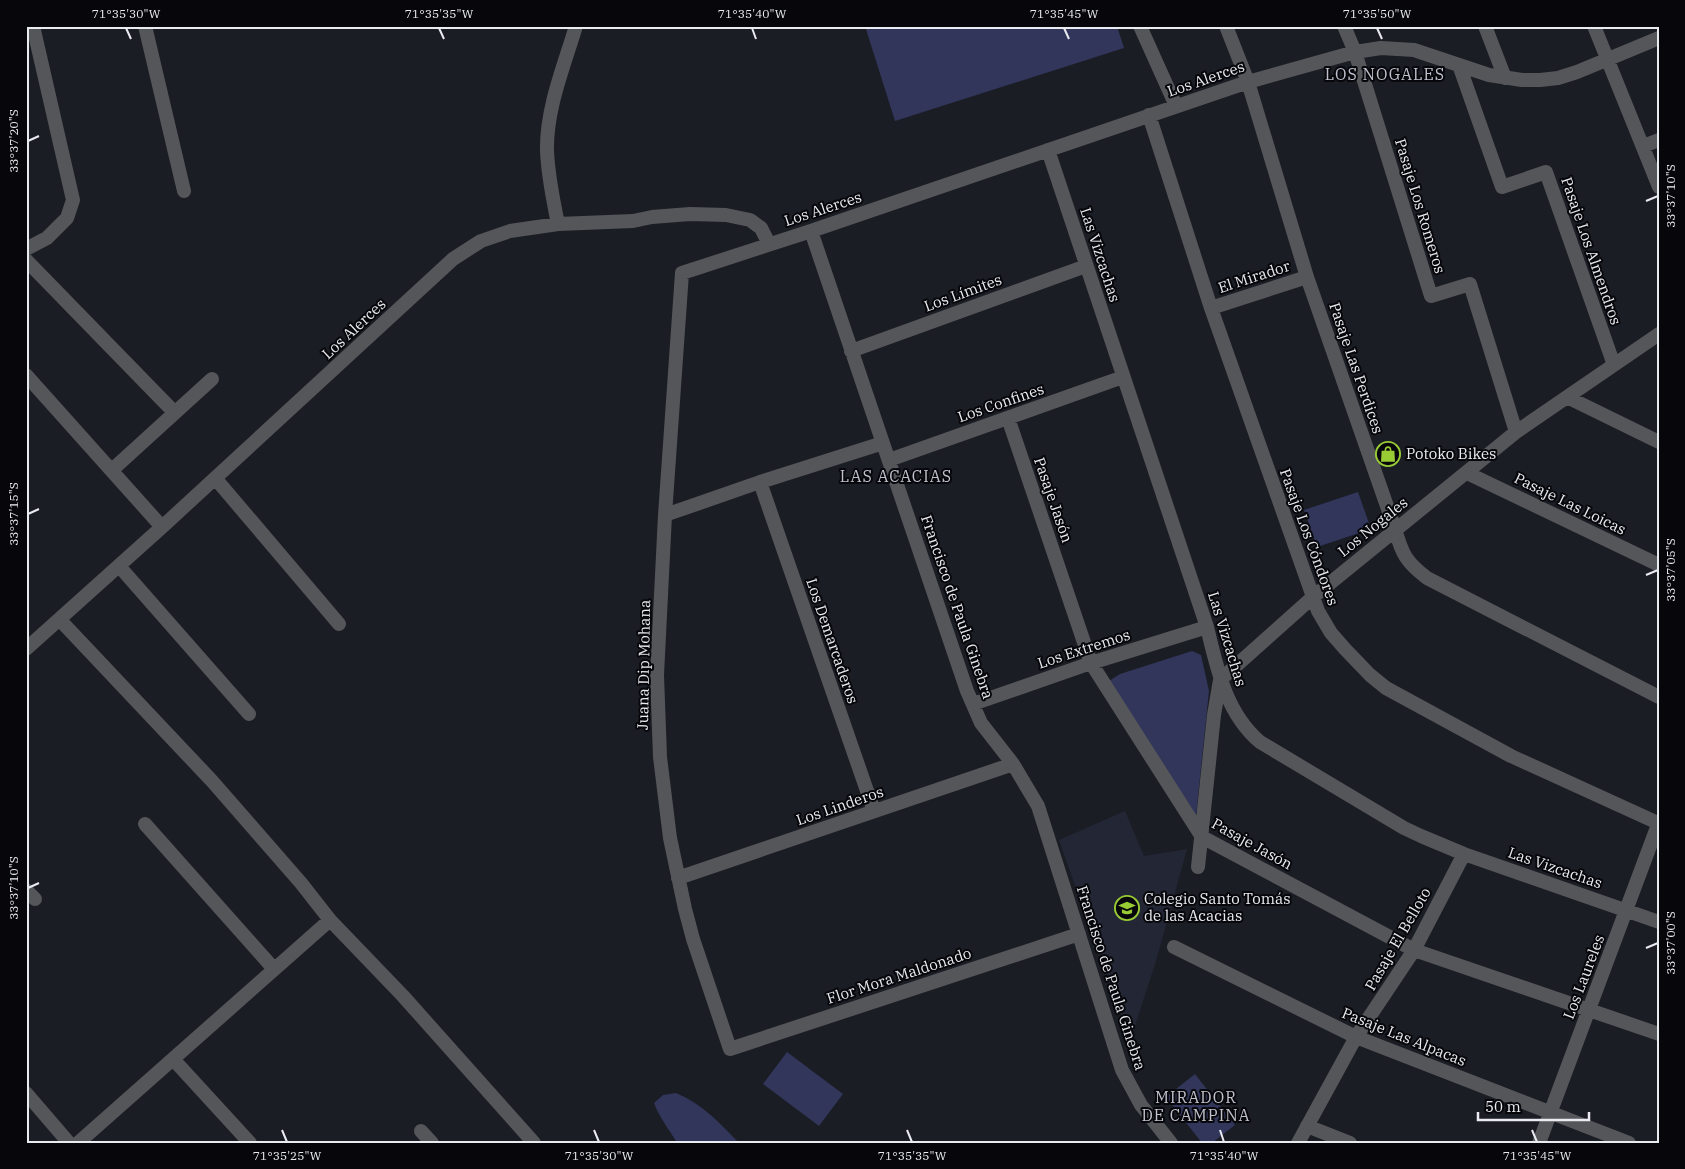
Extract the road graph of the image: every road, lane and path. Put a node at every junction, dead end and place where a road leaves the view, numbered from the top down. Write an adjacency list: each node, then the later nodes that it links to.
1 (33, 26): 25 (street)
2 (146, 26): 21 (street)
3 (576, 26): 22 (street)
4 (1140, 26): 15 (street)
5 (1226, 26): 14 (street, Pasaje Las Perdices)
6 (1344, 26): 10 (street, Pasaje Los Romeros)
7 (1485, 26): 13 (street)
8 (1594, 26): 11 (street)
9 (1659, 38): 11 (street, Los Alerces)
10 (1355, 52): 12 (street, Los Alerces); 14 (street, Los Alerces); 40 (street, Pasaje Los Romeros)
11 (1607, 60): 13 (street, Los Alerces); 18 (street)
12 (1459, 65): 13 (street, Los Alerces); 33 (street, Pasaje Los Almendros)
13 (1505, 78)
14 (1248, 82): 15 (street, Los Alerces); 29 (street, Pasaje Las Perdices)
15 (1176, 106): 16 (street, Los Alerces)
16 (1149, 116): 19 (street, Los Alerces); 30 (street, Pasaje Los Cóndores)
17 (1659, 140): 18 (street)
18 (1643, 146): 20 (street)
19 (1048, 150): 23 (street, Los Alerces); 27 (street, Las Vizcachas)
20 (1659, 187)
21 (184, 191)
22 (558, 224): 24 (street, Los Alerces); 46 (street, Los Alerces)
23 (811, 231): 24 (street, Los Alerces); 32 (street, Francisco de Paula Ginebra)
24 (769, 244): 28 (street, Los Alerces)
25 (26, 249)
26 (26, 260): 38 (street)
27 (1086, 266): 32 (street, Los Límites); 35 (street, Las Vizcachas)
28 (682, 273): 48 (street, Juana Dip Mohana)
29 (1307, 277): 30 (street, El Mirador); 50 (street, Pasaje Las Perdices)
30 (1211, 308): 53 (street, Pasaje Los Cóndores)
31 (1659, 334): 33 (street, Los Nogales)
32 (851, 351): 42 (street, Francisco de Paula Ginebra)
33 (1614, 365): 37 (street, Los Nogales)
34 (26, 375): 44 (street)
35 (1124, 377): 39 (street, Los Confines); 56 (street, Las Vizcachas)
36 (212, 379): 38 (street)
37 (1567, 397): 40 (street, Los Nogales); 41 (street)
38 (175, 413): 44 (street)
39 (1008, 418): 43 (street, Los Confines); 58 (street, Pasaje Jasón)
40 (1516, 432): 45 (street, Los Nogales)
41 (1659, 442)
42 (883, 444): 43 (street, Francisco de Paula Ginebra); 47 (street)
43 (889, 460): 61 (street, Francisco de Paula Ginebra)
44 (112, 470): 49 (street)
45 (1467, 472): 50 (street, Los Nogales); 51 (street, Pasaje Las Loicas)
46 (215, 478): 49 (street, Los Alerces); 55 (street)
47 (760, 482): 48 (street); 64 (street, Los Demarcaderos)
48 (665, 515): 70 (street, Juana Dip Mohana)
49 (162, 527): 52 (street, Los Alerces)
50 (1395, 529): 53 (street, Los Nogales); 60 (street, Pasaje Las Perdices)
51 (1659, 565)
52 (119, 566): 54 (street, Los Alerces); 62 (street)
53 (1312, 597): 59 (street, Los Nogales); 66 (street, Pasaje Los Cóndores)
54 (60, 620): 57 (street, Los Alerces); 72 (street)
55 (339, 624)
56 (1207, 627): 58 (street, Los Extremos); 59 (street, Las Vizcachas)
57 (26, 649)
58 (1090, 663): 61 (street, Los Extremos); 67 (street, Pasaje Jasón)
59 (1220, 680): 67 (street); 68 (street, Las Vizcachas)
60 (1659, 697)
61 (973, 704): 63 (street, Francisco de Paula Ginebra)
62 (249, 714)
63 (1013, 764): 64 (street, Los Linderos); 74 (street, Francisco de Paula Ginebra)
64 (874, 811): 70 (street, Los Linderos)
65 (145, 824): 77 (street)
66 (1658, 827): 71 (street, Los Laureles)
67 (1202, 837): 69 (street); 76 (street, Pasaje Jasón)
68 (1464, 854): 71 (street, Las Vizcachas); 76 (street, Pasaje El Belloto)
69 (1198, 867)
70 (678, 878): 81 (street, Juana Dip Mohana)
71 (1626, 910): 73 (street, Las Vizcachas); 78 (street, Los Laureles)
72 (330, 920): 77 (street); 91 (street)
73 (1659, 922)
74 (1079, 934): 81 (street, Flor Mora Maldonado); 92 (street, Francisco de Paula Ginebra)
75 (1174, 947): 80 (street, Pasaje Las Alpacas)
76 (1414, 950): 78 (street, Pasaje Jasón); 80 (street, Pasaje El Belloto)
77 (274, 969): 82 (street)
78 (1589, 1010): 79 (street, Pasaje Jasón); 84 (street, Los Laureles)
79 (1659, 1034)
80 (1356, 1037): 84 (street, Pasaje Las Alpacas); 85 (street, Pasaje El Belloto)
81 (730, 1049)
82 (173, 1059): 88 (street); 89 (street)
83 (26, 1093): 87 (street)
84 (1550, 1113): 95 (street, Los Laureles); 96 (street, Pasaje Las Alpacas)
85 (1307, 1126): 93 (street, Pasaje El Belloto); 94 (street)
86 (421, 1131): 90 (street)
87 (70, 1143)
88 (78, 1143)
89 (250, 1143)
90 (432, 1143)
91 (534, 1143)
92 (1171, 1143)
93 (1298, 1143)
94 (1350, 1143)
95 (1539, 1143)
96 (1629, 1143)

